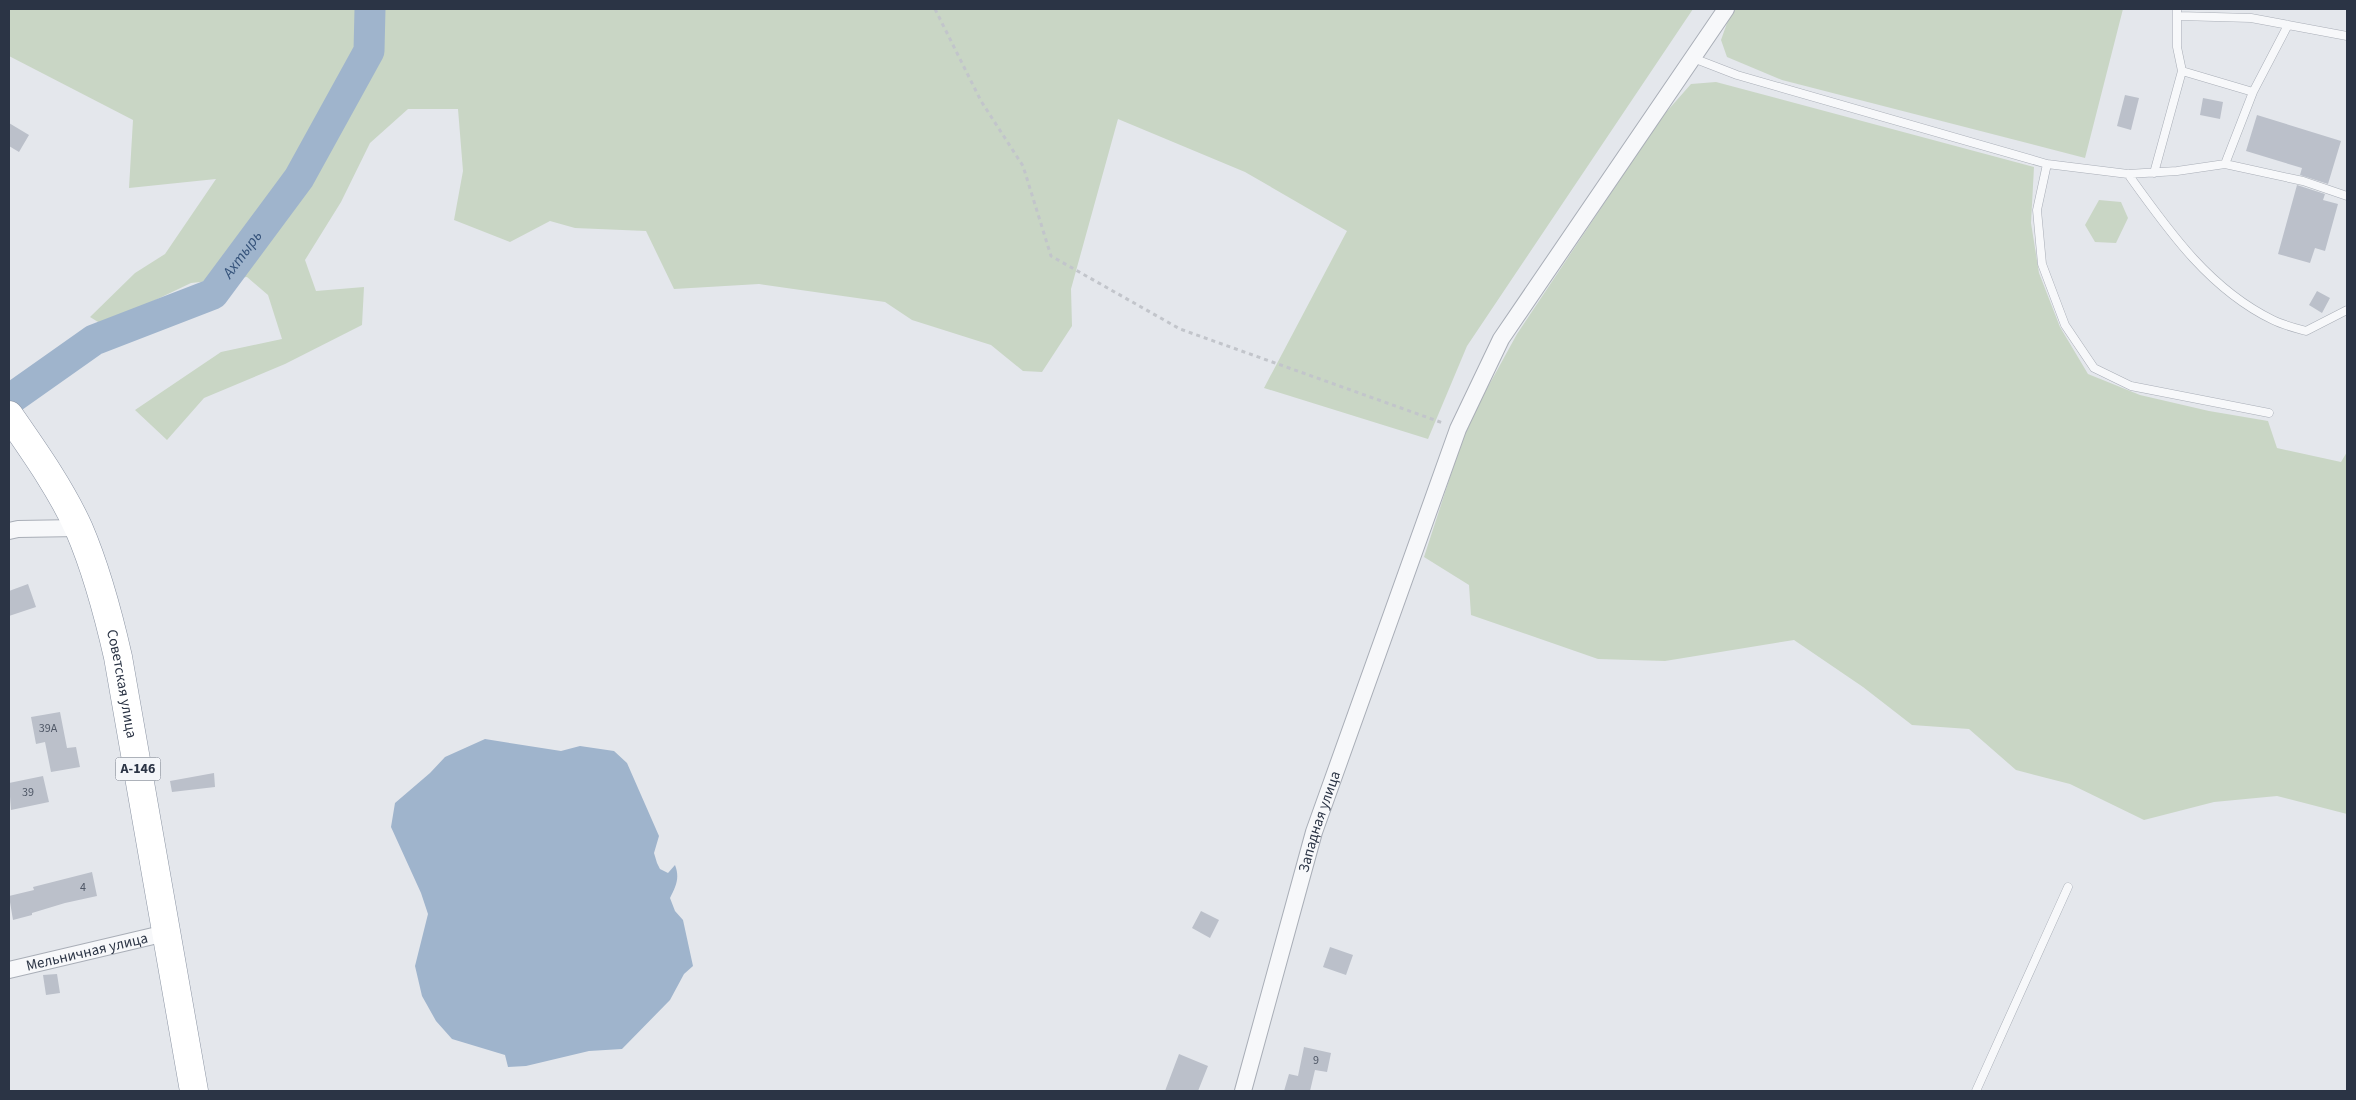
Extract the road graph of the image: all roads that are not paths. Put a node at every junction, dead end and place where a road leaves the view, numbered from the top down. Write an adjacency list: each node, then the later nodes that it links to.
1 (1726, 9): 5 (street, Западная улица)
2 (2178, 12): 3 (lane); 6 (lane)
3 (2288, 25): 4 (lane); 7 (lane)
4 (2347, 36)
5 (1693, 58): 8 (lane); 22 (street, Западная улица)
6 (2182, 71): 7 (lane); 10 (lane)
7 (2253, 92): 9 (lane)
8 (2047, 164): 11 (lane); 14 (lane)
9 (2225, 164): 10 (lane); 12 (lane)
10 (2154, 172): 11 (lane)
11 (2128, 174): 13 (lane)
12 (2347, 196)
13 (2347, 310)
14 (2269, 413)
15 (9, 416): 16 (highway, Советская улица / А-146)
16 (78, 528): 17 (street); 19 (highway, Советская улица / А-146)
17 (9, 531)
18 (2068, 887): 23 (lane)
19 (166, 932): 20 (street, Мельничная улица); 21 (highway, Советская улица / А-146)
20 (9, 970)
21 (194, 1091)
22 (1243, 1091)
23 (1976, 1091)

